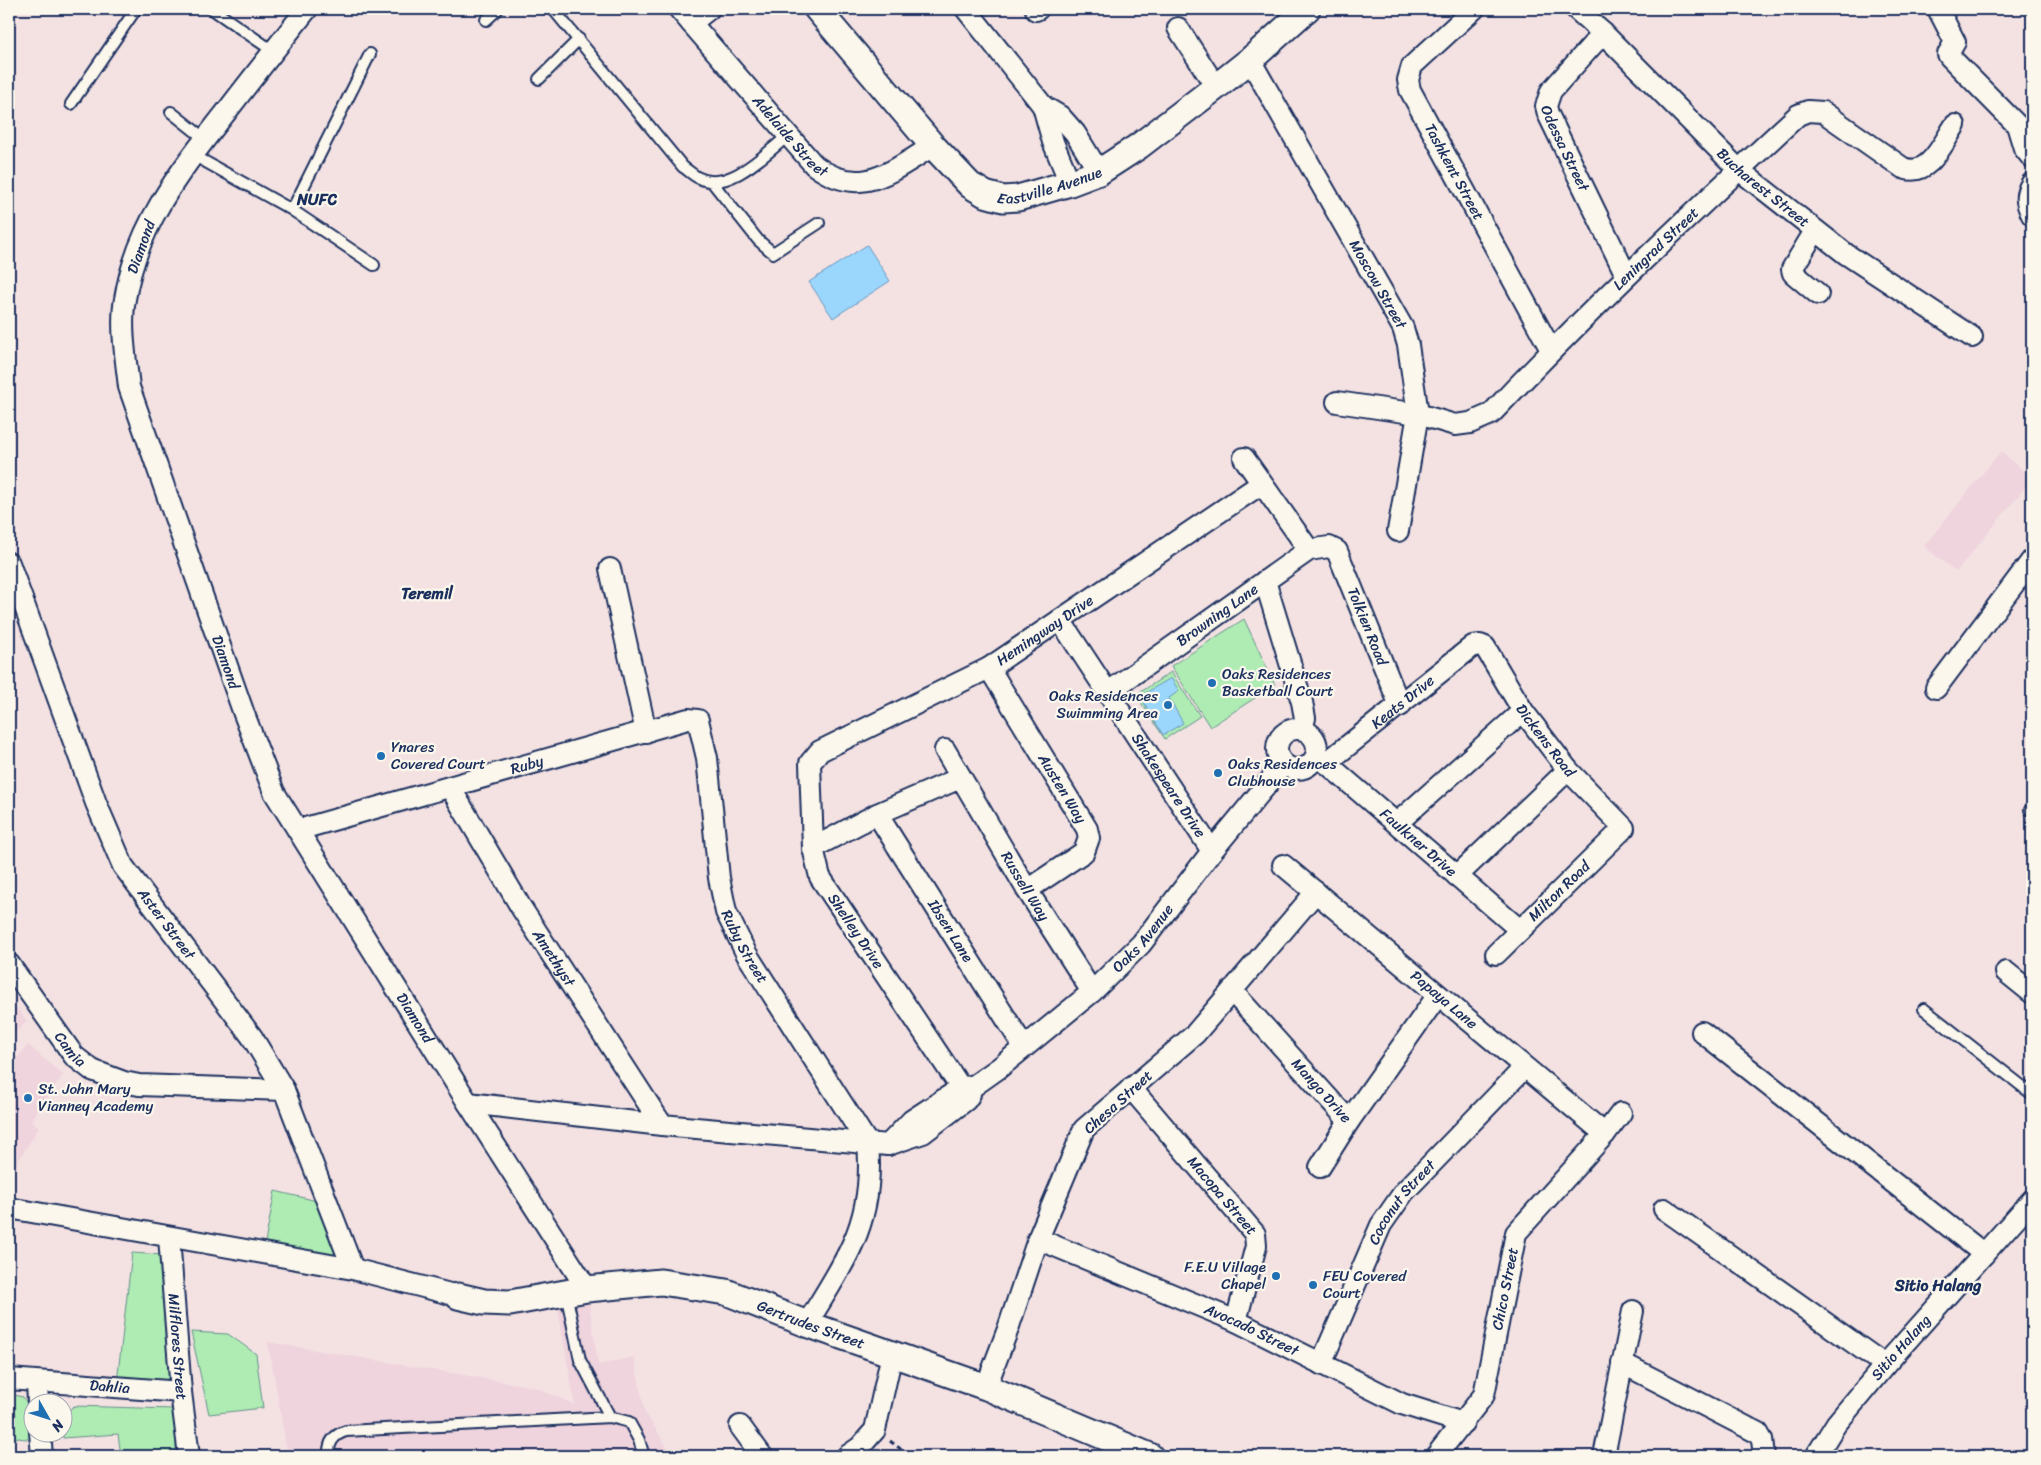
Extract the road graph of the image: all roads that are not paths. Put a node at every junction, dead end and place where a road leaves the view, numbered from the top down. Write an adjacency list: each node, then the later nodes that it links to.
1 (136, 9): 23 (lane)
2 (212, 9): 18 (lane)
3 (306, 9): 18 (street, Diamond)
4 (498, 9): 14 (lane)
5 (553, 9): 17 (lane)
6 (709, 9): 13 (street)
7 (818, 9): 29 (street, Eastville Avenue)
8 (966, 9): 24 (street)
9 (1307, 9): 20 (street, Eastville Avenue)
10 (1474, 9): 45 (street, Tashkent Street)
11 (1576, 9): 16 (street, Bucharest Street)
12 (1938, 9): 31 (street)
13 (685, 16): 27 (street, Adelaide Street)
14 (486, 20)
15 (1178, 28): 22 (street)
16 (1603, 33): 32 (street, Bucharest Street); 42 (street, Odessa Street)
17 (579, 39): 21 (lane); 34 (lane)
18 (273, 51): 28 (street, Diamond)
19 (370, 54): 37 (lane)
20 (1250, 60): 22 (street, Eastville Avenue); 47 (street, Moscow Street)
21 (539, 79)
22 (1216, 87): 33 (street, Eastville Avenue)
23 (71, 104)
24 (1042, 106): 33 (street); 36 (street)
25 (171, 112): 28 (lane)
26 (1955, 125): 32 (street, Leningrad Street)
27 (789, 135): 29 (street, Adelaide Street); 34 (lane)
28 (205, 139): 30 (street, Diamond)
29 (933, 146): 36 (street, Eastville Avenue)
30 (192, 155): 37 (lane); 76 (street, Diamond)
31 (2032, 158)
32 (1739, 170): 40 (street, Bucharest Street); 42 (street, Leningrad Street)
33 (1099, 172): 36 (street, Eastville Avenue)
34 (712, 182): 39 (lane)
35 (2032, 183): 38 (street)
36 (1070, 184)
37 (292, 210): 41 (lane)
38 (2032, 215)
39 (819, 223)
40 (1815, 231): 43 (street); 44 (street, Bucharest Street)
41 (374, 265)
42 (1626, 275): 45 (street, Leningrad Street)
43 (1818, 294)
44 (1972, 337)
45 (1551, 350): 47 (street, Leningrad Street)
46 (1337, 402): 47 (street, Leningrad Street)
47 (1418, 414): 50 (street, Moscow Street)
48 (1244, 458): 49 (street)
49 (1261, 484): 51 (street); 56 (street, Hemingway Drive)
50 (1398, 532)
51 (1309, 550): 55 (street, Browning Lane); 61 (street, Tolkien Road)
52 (2032, 560): 59 (street)
53 (9, 563): 97 (street, Aster Street)
54 (610, 569): 65 (street)
55 (1265, 581): 60 (street, Browning Lane); 64 (street)
56 (1060, 620): 58 (street, Hemingway Drive); 60 (street, Shakespeare Drive)
57 (1480, 645): 61 (street, Keats Drive); 62 (street, Dickens Road)
58 (989, 668): 67 (street, Hemingway Drive); 81 (street, Austen Way)
59 (1936, 688)
60 (1107, 693): 78 (street, Shakespeare Drive)
61 (1400, 706): 68 (street, Keats Drive)
62 (1524, 711): 70 (street, Dickens Road); 74 (street)
63 (698, 720): 65 (street, Ruby); 104 (street, Ruby Street)
64 (1302, 729): 68 (street); 69 (street)
65 (646, 732): 72 (street, Ruby)
66 (944, 750): 71 (street, Russell Way)
67 (815, 755): 77 (street, Shelley Drive)
68 (1321, 759): 69 (street); 74 (street, Faulkner Drive)
69 (1284, 764): 78 (street, Oaks Avenue)
70 (1568, 770): 75 (street, Dickens Road); 80 (street)
71 (960, 778): 73 (street); 81 (street, Russell Way)
72 (450, 788): 76 (street, Ruby); 102 (street, Amethyst)
73 (877, 814): 77 (street); 93 (street, Ibsen Lane)
74 (1398, 823): 80 (street, Faulkner Drive)
75 (1624, 828): 83 (street, Milton Road)
76 (298, 830): 99 (street, Diamond)
77 (813, 848): 95 (street, Shelley Drive)
78 (1212, 851): 88 (street, Oaks Avenue)
79 (1283, 865): 82 (street, Papaya Lane)
80 (1457, 876): 83 (street, Faulkner Drive)
81 (1027, 890): 88 (street, Russell Way)
82 (1316, 892): 87 (street, Chesa Street); 90 (street, Papaya Lane)
83 (1520, 930): 84 (street, Milton Road)
84 (1496, 954)
85 (9, 964): 97 (street, Camia)
86 (2006, 972): 89 (street)
87 (1232, 991): 96 (street, Chesa Street); 101 (street, Mango Drive)
88 (1092, 992): 93 (street, Oaks Avenue)
89 (2032, 992)
90 (1438, 995): 94 (street, Papaya Lane); 101 (street, Mango Drive)
91 (1924, 1009): 98 (lane)
92 (1702, 1032): 111 (street)
93 (1024, 1047): 95 (street, Oaks Avenue)
94 (1524, 1068): 103 (street, Papaya Lane); 120 (street, Coconut Street)
95 (968, 1086): 104 (street, Oaks Avenue)
96 (1131, 1088): 110 (street, Chesa Street); 116 (street, Macopa Street)
97 (284, 1090): 112 (street, Aster Street)
98 (2032, 1094)
99 (468, 1103): 102 (street, Oaks Avenue); 113 (street, Diamond)
100 (1621, 1113): 103 (street, Chico Street)
101 (1349, 1120): 105 (street)
102 (662, 1125): 104 (street, Oaks Avenue)
103 (1605, 1134): 128 (street, Chico Street)
104 (868, 1144): 117 (street)
105 (1320, 1167)
106 (2032, 1200): 111 (street, Sitio Halang)
107 (9, 1208): 109 (street)
108 (1664, 1210): 121 (street)
109 (169, 1237): 112 (street); 125 (street, Milflores Street)
110 (1038, 1239): 116 (street, Avocado Street); 123 (street, Chesa Street)
111 (1984, 1254): 121 (street, Sitio Halang)
112 (354, 1269): 114 (street)
113 (577, 1291): 114 (street, Gertrudes Street); 117 (street, Gertrudes Street); 127 (lane)
114 (458, 1296)
115 (1632, 1311): 119 (street)
116 (1236, 1321): 120 (street, Avocado Street)
117 (807, 1324): 118 (street, Gertrudes Street)
118 (892, 1354): 123 (street, Gertrudes Street); 136 (street)
119 (1622, 1363): 139 (street); 140 (street)
120 (1321, 1364): 128 (street, Avocado Street)
121 (1885, 1365): 141 (street, Sitio Halang)
122 (9, 1380): 124 (street, Dahlia)
123 (986, 1387): 137 (street, Gertrudes Street)
124 (35, 1392)
125 (181, 1392): 126 (street, Dahlia); 132 (street, Milflores Street)
126 (72, 1393)
127 (610, 1417): 133 (lane); 134 (lane)
128 (1463, 1423): 138 (street, Chico Street)
129 (740, 1426): 135 (street)
130 (41, 1442): 131 (street)
131 (42, 1456)
132 (189, 1456)
133 (328, 1456)
134 (644, 1456)
135 (762, 1456)
136 (847, 1456)
137 (1150, 1456)
138 (1436, 1456)
139 (1604, 1456)
140 (1764, 1456)
141 (1816, 1456)

